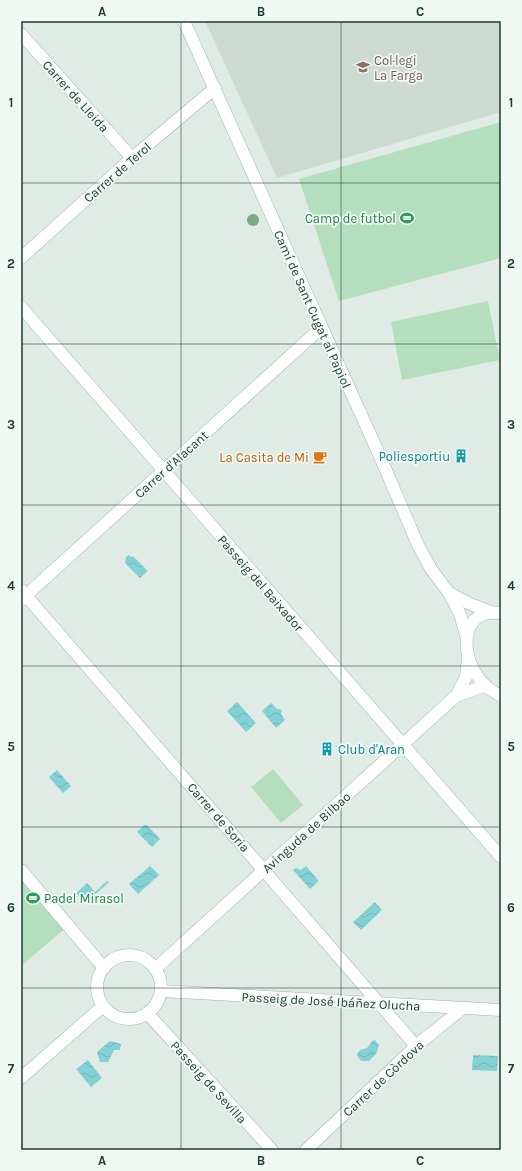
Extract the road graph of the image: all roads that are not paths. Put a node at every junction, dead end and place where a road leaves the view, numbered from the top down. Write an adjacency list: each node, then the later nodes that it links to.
1 (184, 21): 3 (street, Camí de Sant Cugat al Papiol)
2 (21, 34): 4 (street, Carrer de Lleida)
3 (215, 88): 4 (street, Carrer de Terol); 7 (street, Camí de Sant Cugat al Papiol)
4 (132, 158): 5 (street, Carrer de Terol)
5 (21, 258)
6 (21, 308): 8 (street, Passeig del Baixador)
7 (321, 328): 8 (street, Carrer d'Alacant); 9 (street, Camí de Sant Cugat al Papiol)
8 (163, 470): 10 (street, Carrer d'Alacant); 17 (street, Passeig del Baixador)
9 (449, 593): 11 (street, Camí de Sant Cugat al Papiol); 12 (street, Camí de Sant Cugat al Papiol)
10 (23, 595): 19 (street, Carrer de Soria)
11 (499, 613): 12 (street)
12 (466, 635): 13 (street, Camí de Sant Cugat al Papiol)
13 (468, 658): 14 (street); 15 (street, Avinguda de Bilbao)
14 (484, 686): 15 (street, Avinguda de Bilbao); 16 (street)
15 (456, 696): 17 (street, Avinguda de Bilbao)
16 (501, 696)
17 (402, 745): 18 (street, Passeig del Baixador); 19 (street, Avinguda de Bilbao)
18 (501, 857)
19 (265, 869): 22 (street, Avinguda de Bilbao); 24 (street, Carrer de Soria)
20 (21, 870): 21 (street)
21 (104, 968): 22 (street); 25 (street)
22 (155, 969): 23 (street)
23 (161, 991): 24 (street, Passeig de José Ibáñez Olucha); 28 (street)
24 (378, 1003): 26 (street, Passeig de José Ibáñez Olucha); 29 (street, Carrer de Soria)
25 (103, 1006): 28 (street); 30 (street)
26 (463, 1008): 27 (street, Passeig de José Ibáñez Olucha); 29 (street, Carrer de Còrdova)
27 (501, 1010)
28 (148, 1013): 31 (street, Passeig de Sevilla)
29 (416, 1046): 32 (street, Carrer de Còrdova)
30 (21, 1078)
31 (272, 1150)
32 (306, 1150)

